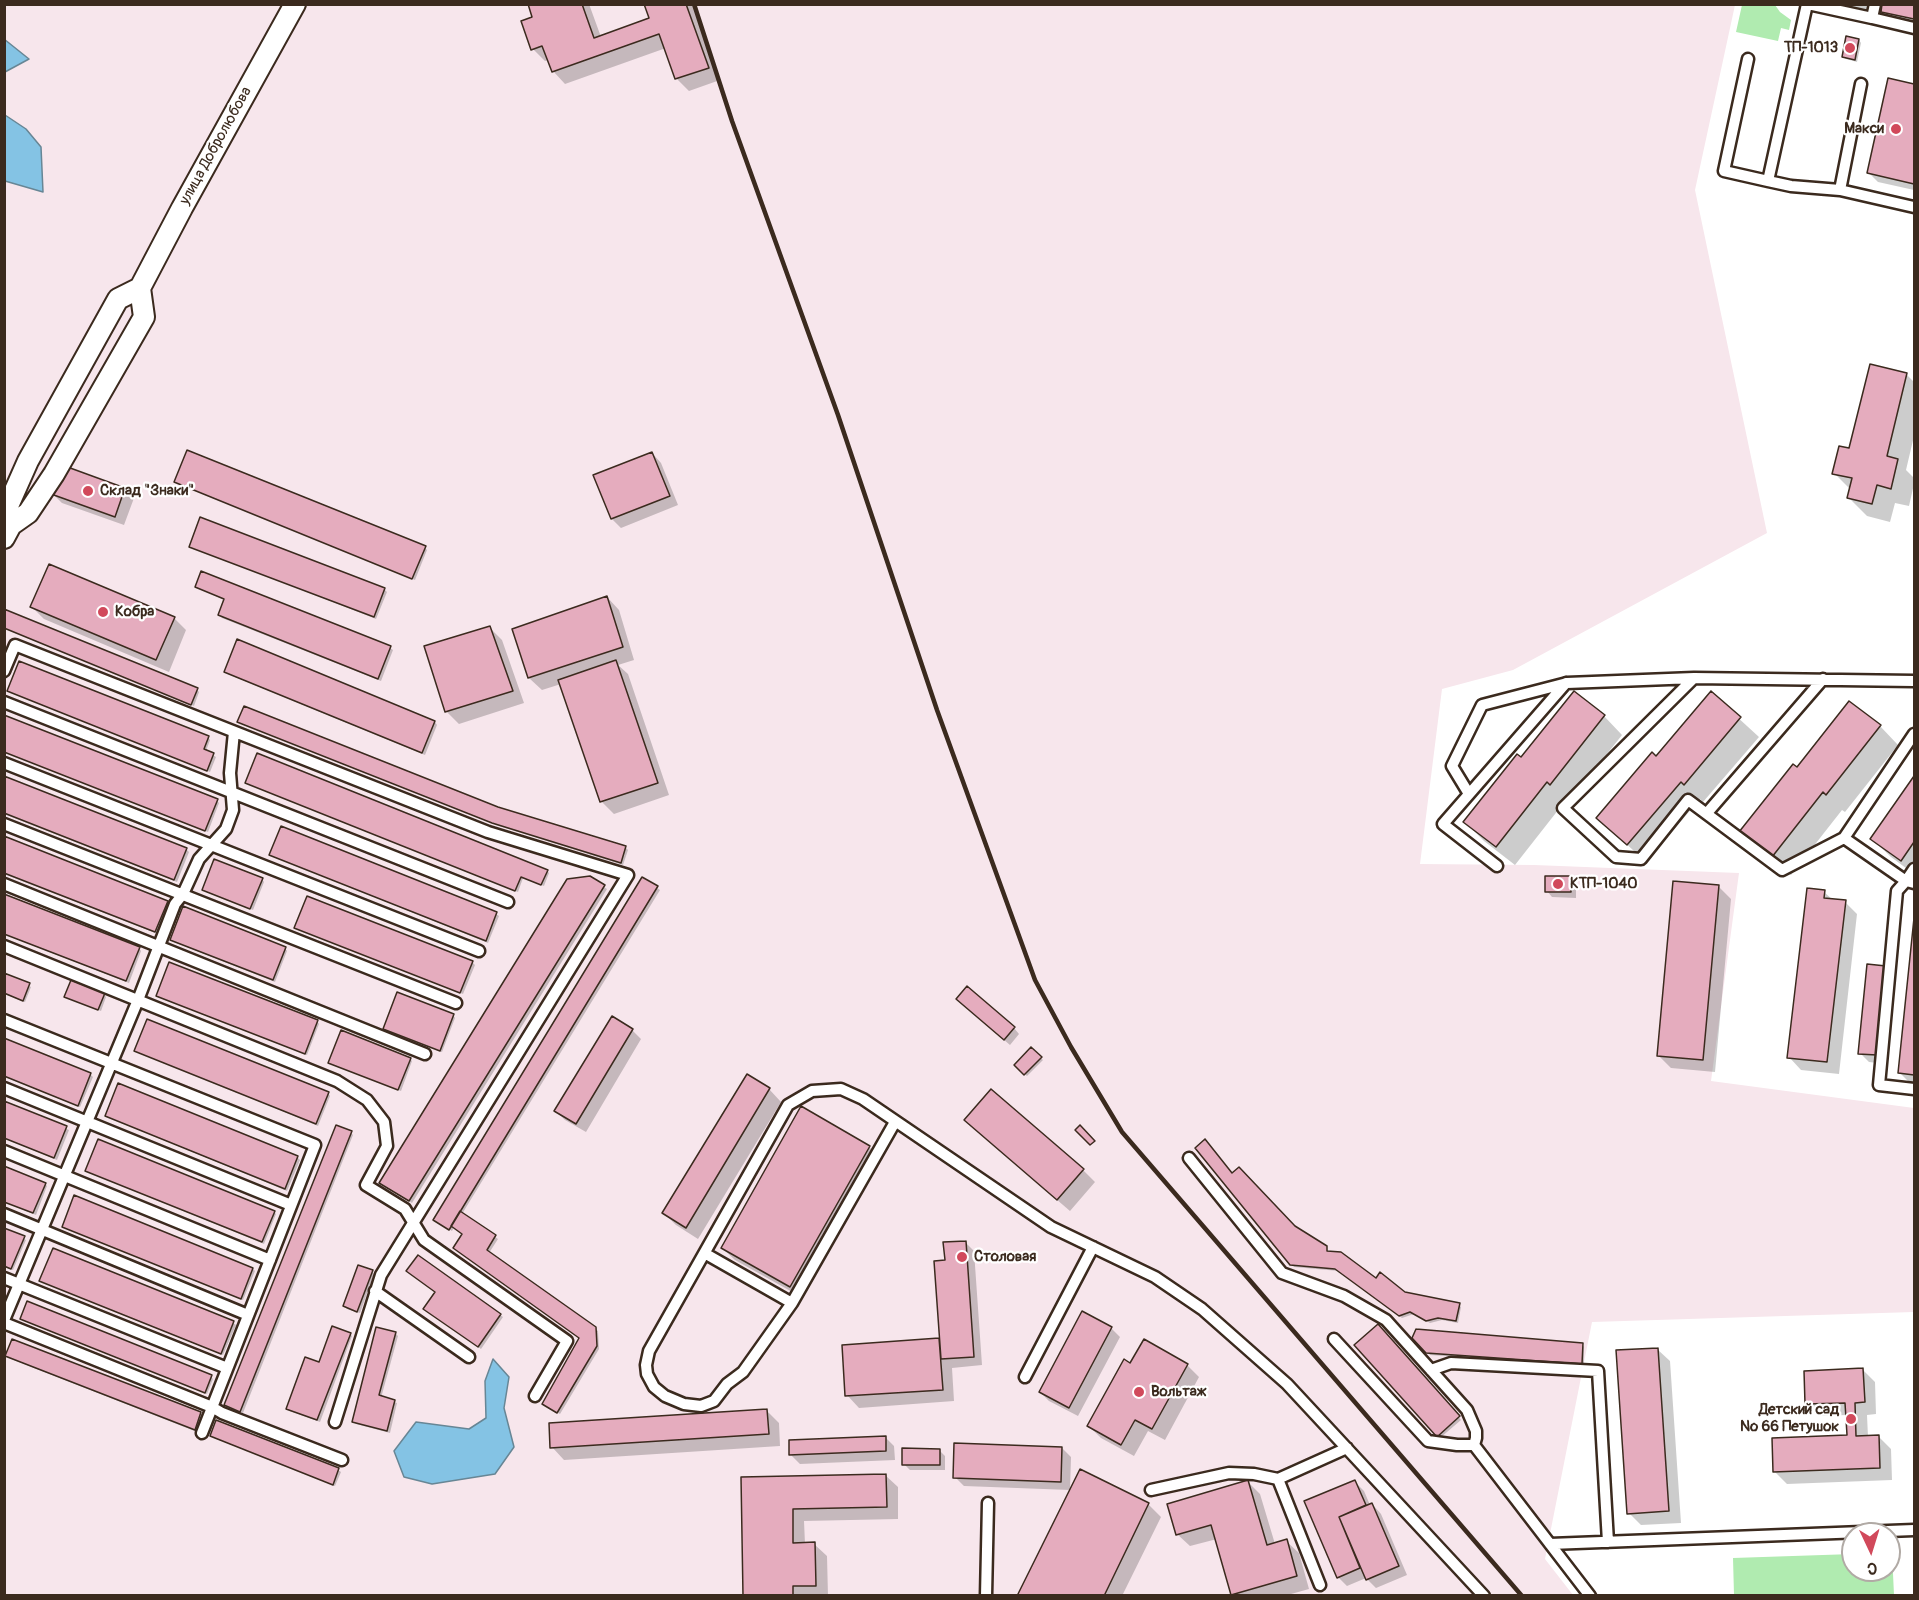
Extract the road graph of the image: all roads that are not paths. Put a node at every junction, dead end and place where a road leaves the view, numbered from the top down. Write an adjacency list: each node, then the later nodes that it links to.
1 (295, 4): 11 (street, улица Добролюбова)
2 (1808, 4): 4 (lane); 8 (lane)
3 (1875, 4): 4 (lane)
4 (1872, 18): 5 (lane)
5 (1914, 28)
6 (1748, 59): 8 (lane)
7 (1861, 84): 9 (lane)
8 (1768, 181): 9 (lane)
9 (1839, 190): 10 (lane)
10 (1914, 207)
11 (140, 288): 12 (street, улица Добролюбова); 12 (street, улица Добролюбова)
12 (8, 531)
13 (4, 672): 19 (lane)
14 (1694, 678): 15 (lane); 17 (lane); 24 (lane)
15 (1823, 679): 16 (lane); 24 (lane)
16 (1914, 681)
17 (1567, 682): 23 (lane); 23 (lane)
18 (4, 702): 22 (lane)
19 (234, 732): 22 (lane); 51 (lane)
20 (1914, 734): 26 (lane)
21 (4, 763): 27 (lane)
22 (232, 792): 27 (lane); 33 (lane)
23 (1469, 794): 28 (lane)
24 (1707, 813): 26 (lane)
25 (4, 824): 32 (lane)
26 (1844, 838): 30 (lane)
27 (212, 845): 32 (lane); 36 (lane)
28 (1497, 867)
29 (1914, 869): 30 (lane)
30 (1910, 882): 43 (lane)
31 (4, 884): 35 (lane)
32 (183, 894): 35 (lane); 38 (lane)
33 (508, 902)
34 (4, 946): 37 (lane)
35 (159, 946): 37 (lane); 40 (lane)
36 (479, 951)
37 (138, 1000): 41 (lane); 51 (lane)
38 (456, 1003)
39 (4, 1020): 41 (lane)
40 (425, 1054)
41 (111, 1063): 44 (lane); 49 (lane)
42 (4, 1088): 44 (lane)
43 (1914, 1089)
44 (87, 1121): 48 (lane); 49 (lane)
45 (896, 1122): 53 (lane); 54 (lane); 59 (lane)
46 (4, 1151): 48 (lane)
47 (1189, 1158): 65 (lane)
48 (64, 1176): 52 (lane); 55 (lane)
49 (291, 1205): 55 (lane)
50 (4, 1214): 52 (lane)
51 (414, 1222): 58 (lane); 67 (lane)
52 (42, 1230): 57 (lane); 60 (lane)
53 (1093, 1247): 66 (lane); 72 (lane)
54 (706, 1254): 59 (lane); 59 (lane)
55 (270, 1260): 60 (lane)
56 (4, 1278): 57 (lane)
57 (19, 1284): 61 (lane); 64 (lane)
58 (375, 1291): 63 (lane); 69 (lane)
59 (792, 1303)
60 (248, 1315): 64 (lane)
61 (4, 1321): 68 (lane)
62 (1334, 1339): 71 (lane)
63 (469, 1358)
64 (227, 1368): 68 (lane)
65 (1431, 1370): 71 (lane); 78 (lane)
66 (1025, 1377)
67 (535, 1396)
68 (212, 1407): 70 (lane); 73 (lane)
69 (335, 1422)
70 (202, 1433)
71 (1474, 1445): 79 (lane)
72 (1347, 1448): 74 (lane); 82 (lane)
73 (342, 1460)
74 (1278, 1479): 75 (lane); 80 (lane)
75 (1151, 1490)
76 (988, 1503): 81 (lane)
77 (1914, 1530): 78 (lane)
78 (1608, 1542): 79 (lane)
79 (1550, 1544): 83 (lane)
80 (1320, 1585)
81 (986, 1596)
82 (1485, 1596)
83 (1590, 1596)

